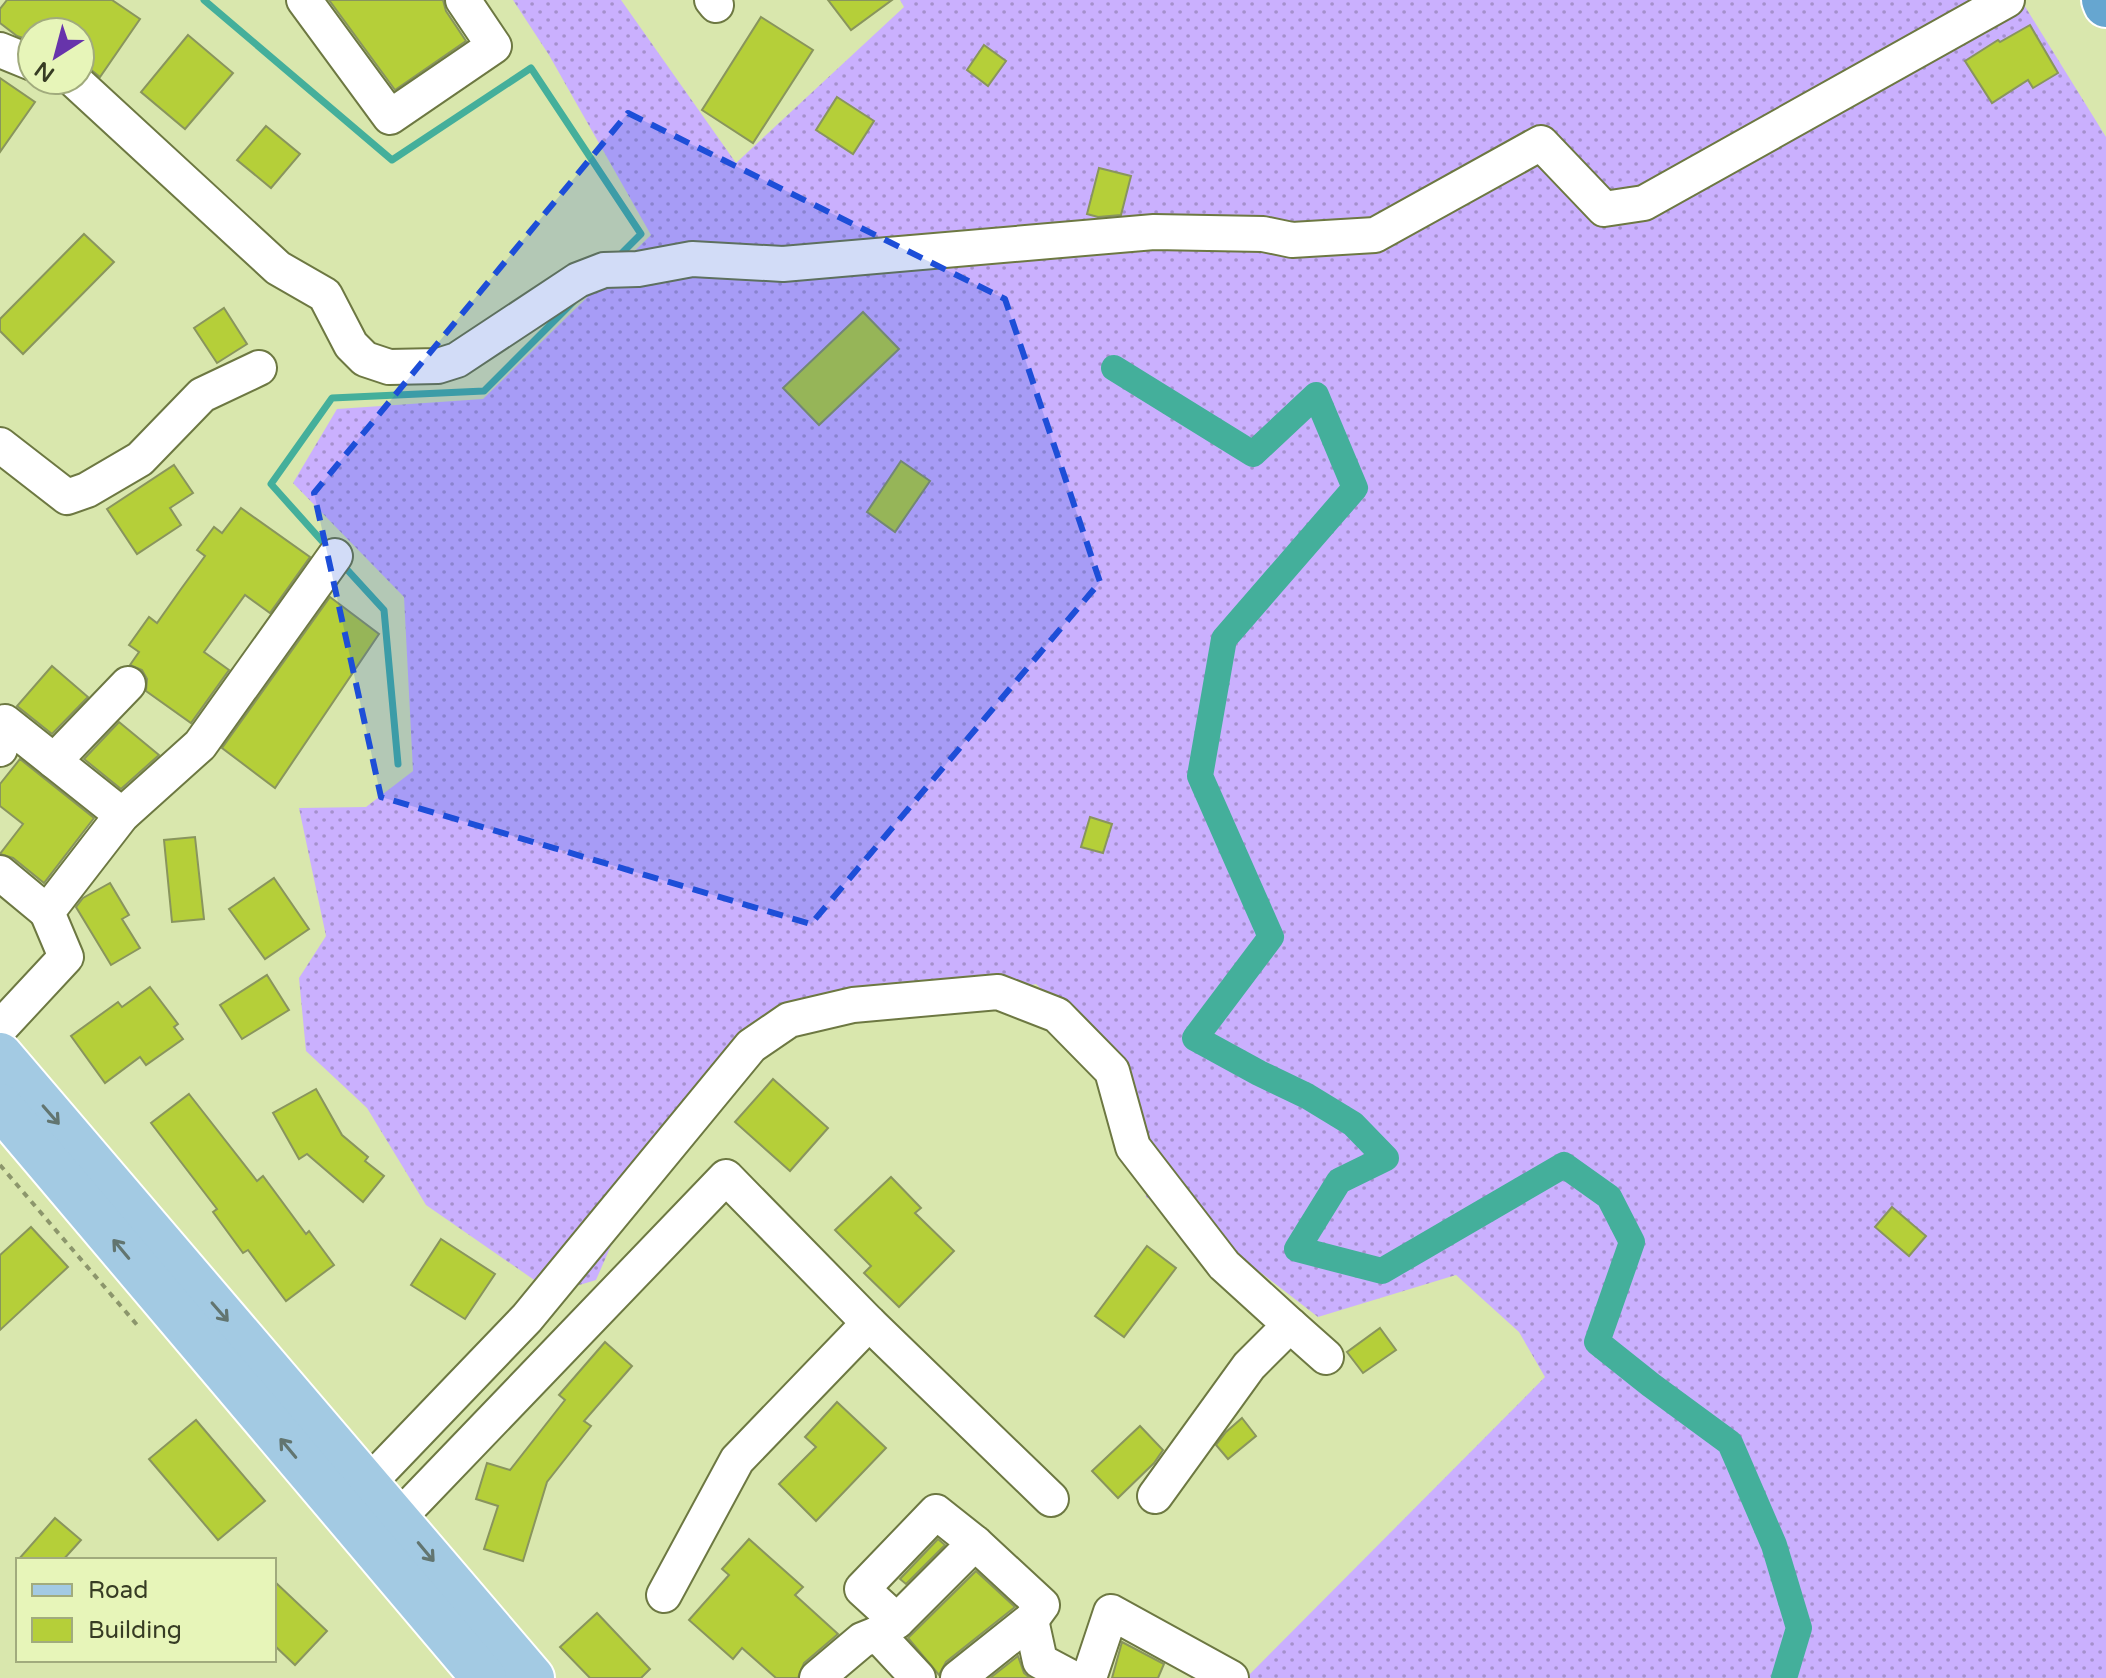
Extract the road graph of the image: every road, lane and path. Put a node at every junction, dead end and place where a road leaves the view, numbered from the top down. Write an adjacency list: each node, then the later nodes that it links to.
1 (304, 0): 2 (street)
2 (463, 0)
3 (2007, 0): 4 (street)
4 (91, 96)
5 (259, 368): 6 (street)
6 (0, 445)
7 (335, 556): 11 (street)
8 (128, 684): 10 (street)
9 (0, 749): 10 (street)
10 (54, 761): 11 (street)
11 (122, 815): 13 (street)
12 (0, 873): 13 (street)
13 (47, 912): 14 (street)
14 (0, 1050): 19 (main road, one-way to 19)
15 (0, 1106): 19 (main road, one-way to 15)
16 (869, 1323): 21 (street); 22 (street); 24 (street)
17 (1290, 1325): 18 (street); 19 (street); 20 (street)
18 (1326, 1357)
19 (354, 1476): 22 (main road); 27 (main road)
20 (1155, 1496)
21 (1051, 1499)
22 (391, 1511): 28 (main road, one-way to 28)
23 (975, 1543): 25 (street); 26 (street); 26 (street)
24 (664, 1595)
25 (1031, 1620): 31 (street); 32 (street)
26 (887, 1628): 29 (street); 30 (street)
27 (484, 1678)
28 (532, 1678)
29 (817, 1678)
30 (918, 1678)
31 (958, 1678)
32 (1072, 1678)
33 (1089, 1678): 34 (street)
34 (1231, 1678)

